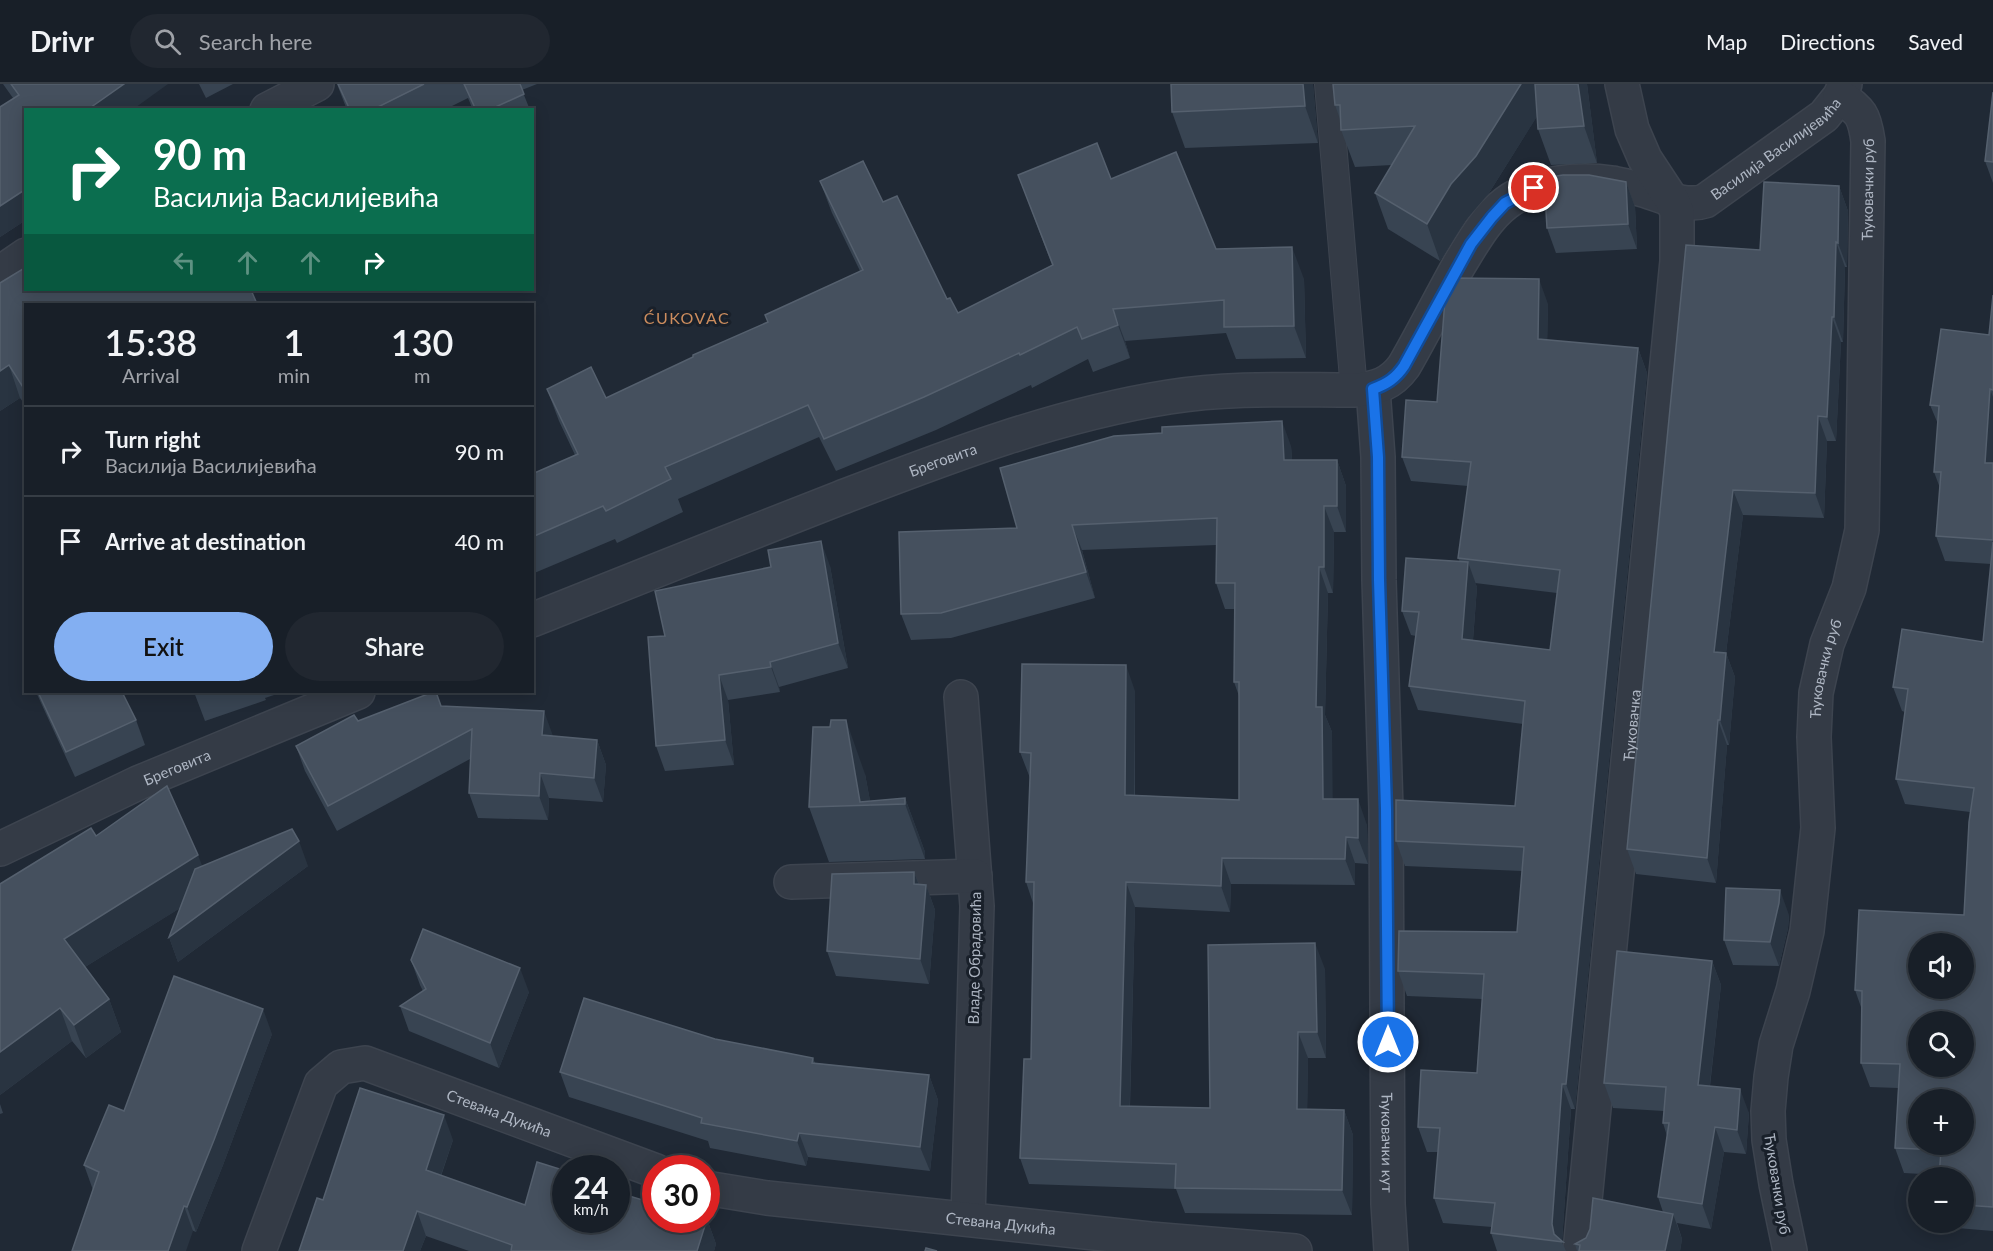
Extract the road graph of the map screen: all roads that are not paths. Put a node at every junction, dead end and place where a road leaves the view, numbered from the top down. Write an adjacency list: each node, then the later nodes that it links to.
1 (317, 84): 5 (street)
2 (1328, 84): 9 (lane)
3 (1622, 84): 6 (street)
4 (1842, 90): 6 (street, Василија Василијевића); 23 (street, Ћуковачки руб)
5 (271, 108)
6 (1672, 200): 9 (street, Василија Василијевића); 22 (street, Ћуковачка)
7 (24, 256): 8 (street)
8 (0, 273)
9 (1364, 389): 10 (street, Бреговита); 21 (street, Ћуковачки кут)
10 (534, 619)
11 (356, 693): 13 (street, Бреговита)
12 (961, 697): 14 (street, Владе Обрадовића)
13 (0, 849)
14 (975, 876): 15 (street); 18 (street, Владе Обрадовића)
15 (790, 882)
16 (642, 1166): 19 (street, Стевана Дукића)
17 (720, 1190): 18 (street, Стевана Дукића)
18 (968, 1219): 20 (street, Стевана Дукића)
19 (259, 1251)
20 (1295, 1251)
21 (1391, 1251)
22 (1580, 1251)
23 (1790, 1251)

